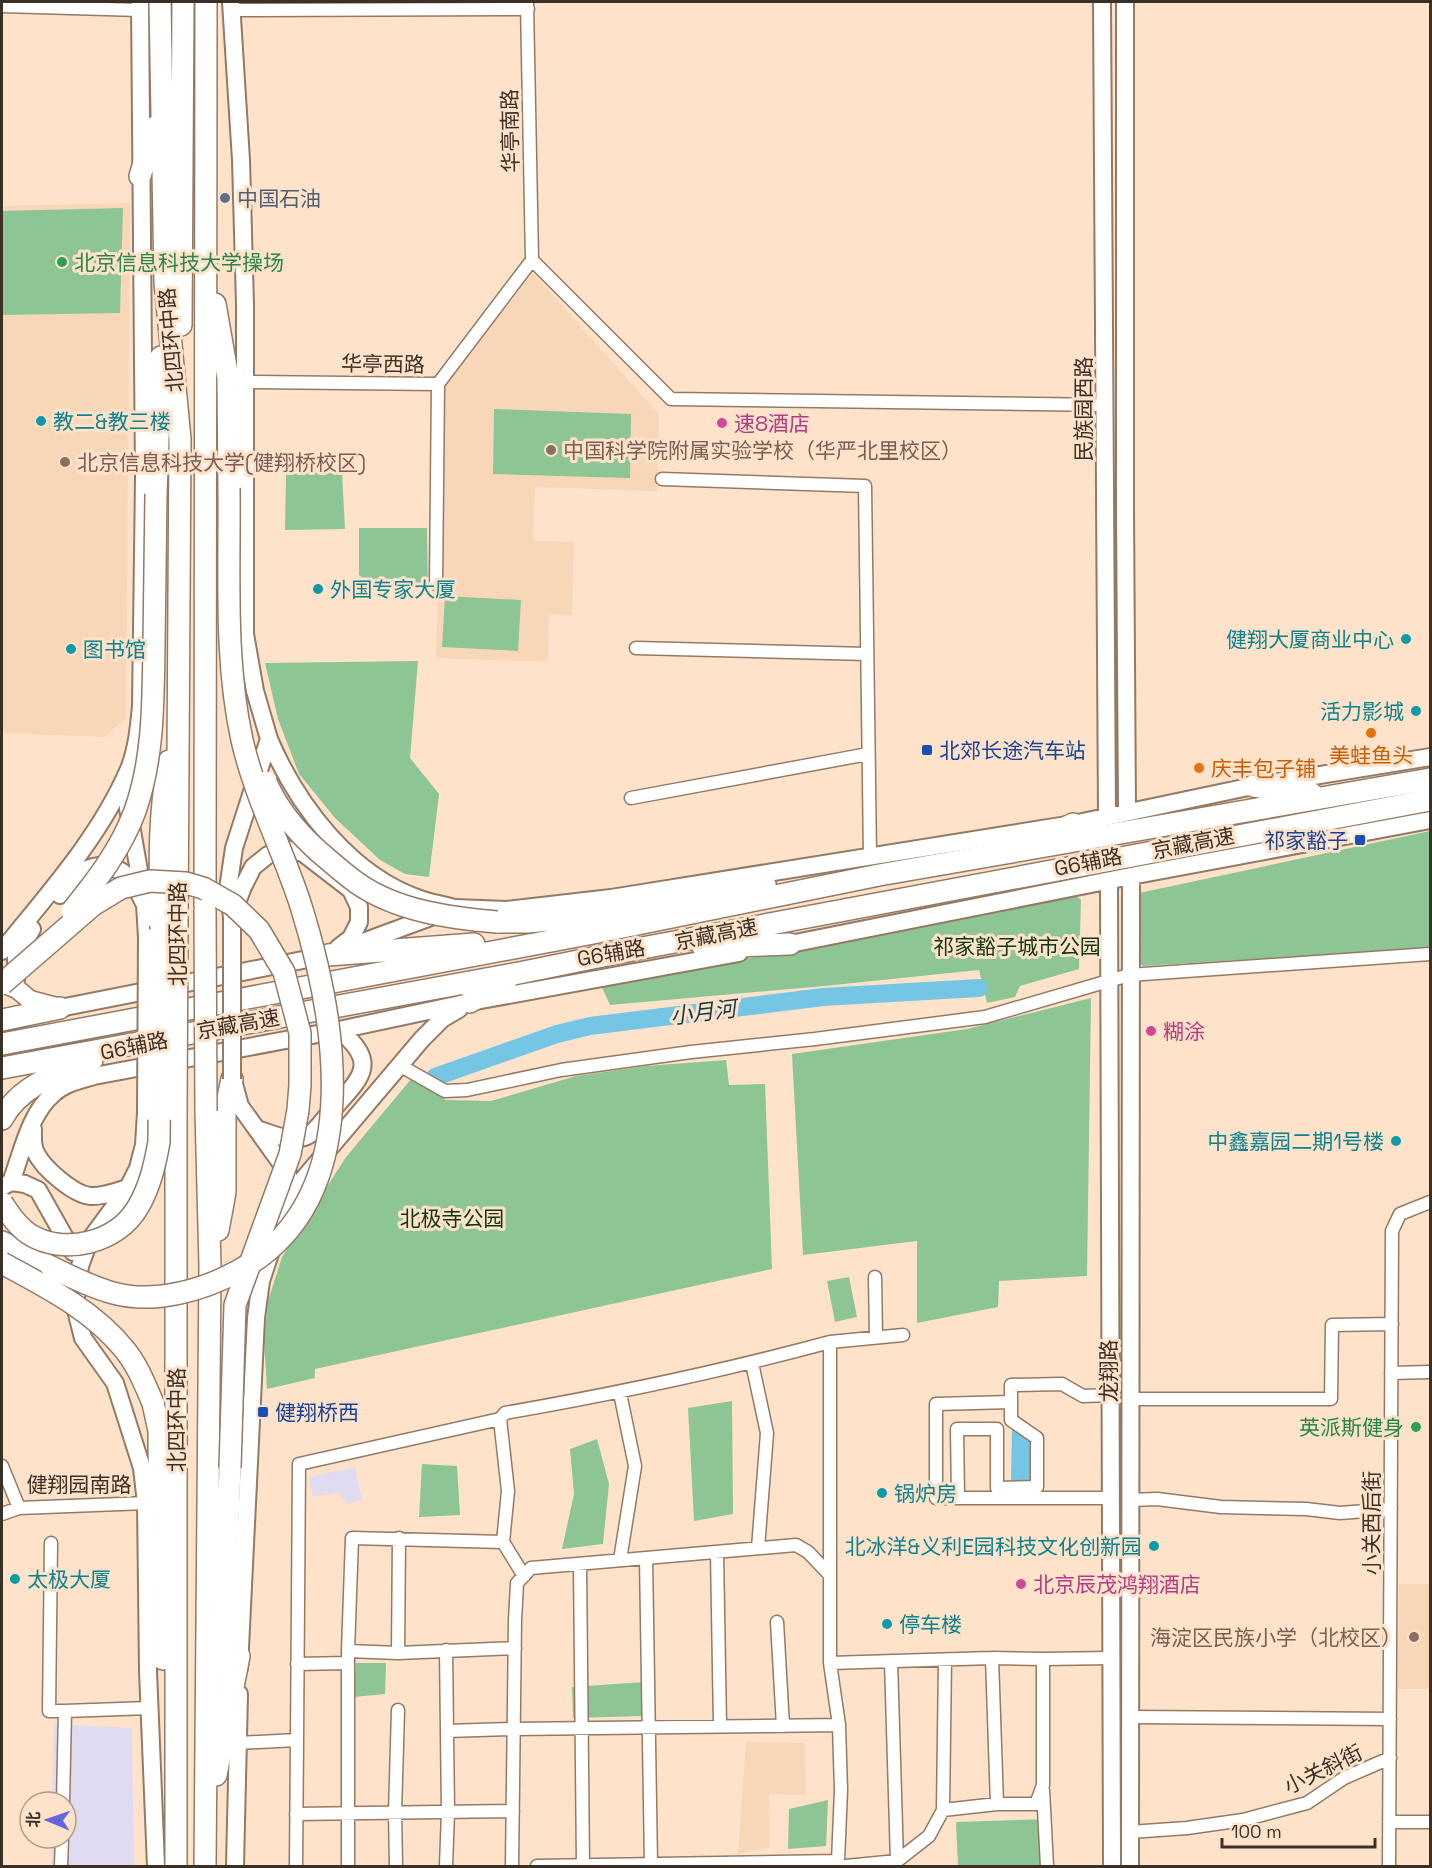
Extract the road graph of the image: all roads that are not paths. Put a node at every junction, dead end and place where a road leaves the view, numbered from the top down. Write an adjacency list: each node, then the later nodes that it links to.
1 (160, 2): 10 (highway, 北四环中路)
2 (183, 2): 18 (highway)
3 (206, 2): 12 (highway, 北四环中路)
4 (1102, 2): 17 (street, 民族园西路)
5 (1125, 2): 33 (street, 民族园西路)
6 (527, 5): 9 (street); 13 (street, 华亭南路)
7 (2, 6): 8 (street)
8 (140, 6): 11 (street, 北四环中路)
9 (231, 6): 15 (street)
10 (162, 106): 11 (highway); 14 (highway, 北四环中路)
11 (140, 176): 27 (street, 北四环中路)
12 (205, 250): 21 (highway, bridge); 77 (highway, 北四环中路, bridge)
13 (532, 260): 16 (street, 华亭西路); 17 (street)
14 (165, 282): 18 (highway, 北四环中路); 50 (highway, bridge)
15 (244, 382): 16 (street, 华亭西路); 24 (street)
16 (438, 384): 20 (street)
17 (1106, 405): 34 (street, 民族园西路)
18 (180, 439): 45 (highway, 北四环中路)
19 (662, 479): 23 (street)
20 (436, 584)
21 (231, 639): 39 (highway, bridge); 74 (highway, bridge)
22 (636, 648): 23 (street)
23 (867, 654): 25 (street)
24 (269, 738): 43 (street); 44 (street)
25 (868, 753): 31 (street); 38 (street)
26 (1431, 757): 29 (street, G6辅路)
27 (129, 768): 42 (street); 49 (street)
28 (1431, 779): 30 (highway, 京藏高速)
29 (1253, 786): 30 (highway); 33 (street, G6辅路)
30 (1333, 796): 37 (highway, 京藏高速)
31 (631, 798)
32 (1431, 800): 48 (highway, 京藏高速)
33 (1127, 812): 34 (street, G6辅路)
34 (1107, 816): 36 (street, G6辅路)
35 (1431, 820): 40 (street, G6辅路)
36 (1073, 824): 37 (highway); 38 (street, G6辅路)
37 (1012, 853): 39 (highway, 京藏高速)
38 (870, 855): 43 (street, G6辅路)
39 (879, 875): 46 (highway, 京藏高速)
40 (1131, 876): 41 (street, G6辅路); 54 (street, 龙翔路)
41 (1109, 881): 47 (street, G6辅路); 55 (street, 龙翔路)
42 (145, 905): 45 (street); 56 (street)
43 (455, 908): 52 (street, G6辅路)
44 (232, 917): 52 (street); 65 (street, bridge)
45 (161, 927): 70 (street, bridge); 73 (highway, bridge); 140 (highway, 北四环中路, bridge)
46 (588, 934): 52 (highway); 62 (highway, 京藏高速)
47 (790, 944): 48 (highway); 57 (street, G6辅路)
48 (637, 949): 53 (highway, 京藏高速)
49 (2, 951)
50 (39, 953): 56 (highway, bridge); 136 (highway, bridge)
51 (1431, 954): 54 (street)
52 (328, 956): 58 (street, G6辅路)
53 (519, 973): 57 (highway); 61 (highway, 京藏高速)
54 (1129, 975): 55 (street); 88 (street, 龙翔路)
55 (1110, 979): 63 (street); 87 (street, 龙翔路)
56 (7, 986): 58 (main road, G6辅路)
57 (470, 1002): 60 (street, G6辅路); 63 (street)
58 (60, 1008): 59 (highway)
59 (2, 1020)
60 (339, 1030): 67 (street, G6辅路); 68 (street)
61 (133, 1043): 64 (highway, 京藏高速); 66 (highway)
62 (2, 1044)
63 (399, 1065): 71 (street)
64 (2, 1068)
65 (232, 1079): 68 (street); 77 (highway)
66 (2, 1119)
67 (33, 1121): 69 (street, G6辅路); 70 (street)
68 (256, 1128): 71 (street)
69 (6, 1185): 76 (street)
70 (128, 1188): 76 (street)
71 (289, 1196): 113 (street)
72 (1431, 1202): 79 (street, 小关西后街)
73 (2, 1203)
74 (2, 1242)
75 (2, 1263): 140 (highway, bridge)
76 (80, 1266): 95 (street, 北四环中路)
77 (210, 1266): 136 (highway, 北四环中路)
78 (875, 1277): 81 (street)
79 (1392, 1324): 85 (street, 小关西后街); 88 (street)
80 (903, 1335): 81 (street)
81 (876, 1337): 82 (street)
82 (830, 1342): 83 (street); 107 (street)
83 (752, 1363): 86 (street); 102 (street)
84 (1431, 1372): 85 (street)
85 (1391, 1373): 97 (street, 小关西后街)
86 (620, 1393): 90 (street); 105 (street)
87 (1110, 1395): 89 (street); 93 (street, 龙翔路)
88 (1130, 1400): 94 (street, 龙翔路)
89 (1009, 1406): 92 (street); 92 (street)
90 (500, 1419): 100 (street); 121 (street)
91 (2, 1466): 96 (street, 健翔园南路)
92 (957, 1498): 93 (street)
93 (1110, 1498): 116 (street, 龙翔路)
94 (1130, 1500): 97 (street); 125 (street, 龙翔路)
95 (146, 1503): 96 (street, 健翔园南路); 122 (street, 北四环中路)
96 (19, 1508): 98 (street)
97 (1391, 1509): 126 (street, 小关西后街)
98 (2, 1514)
99 (399, 1538): 100 (street); 112 (street); 114 (street)
100 (502, 1542): 108 (street)
101 (51, 1543): 124 (street)
102 (758, 1548): 103 (street); 107 (street)
103 (717, 1552): 104 (street); 129 (street)
104 (646, 1558): 105 (street); 130 (street)
105 (620, 1560): 106 (street)
106 (580, 1564): 108 (street); 131 (street)
107 (830, 1575): 120 (street)
108 (524, 1576): 110 (street)
109 (777, 1622): 127 (street)
110 (514, 1648): 111 (street); 132 (street)
111 (446, 1650): 112 (street); 133 (street)
112 (398, 1653): 114 (street)
113 (239, 1656): 135 (street); 150 (highway)
114 (348, 1657): 121 (street); 145 (street)
115 (992, 1658): 117 (street); 118 (street); 141 (street)
116 (1110, 1658): 117 (street); 169 (street, 龙翔路)
117 (1043, 1659): 138 (street)
118 (945, 1660): 119 (street); 142 (street)
119 (891, 1661): 120 (street); 153 (street)
120 (830, 1663): 128 (street)
121 (297, 1664): 134 (street)
122 (149, 1708): 124 (street); 157 (street, 北四环中路)
123 (398, 1710): 146 (street)
124 (65, 1711): 139 (street)
125 (1130, 1718): 126 (street); 151 (street, 龙翔路)
126 (1390, 1719): 137 (street, 小关西后街)
127 (783, 1725): 128 (street); 129 (street)
128 (839, 1725): 155 (street)
129 (720, 1726): 130 (street)
130 (648, 1727): 131 (street); 154 (street)
131 (581, 1728): 132 (street); 167 (street)
132 (514, 1729): 133 (street); 143 (street)
133 (447, 1731): 144 (street)
134 (297, 1740): 135 (street); 147 (street)
135 (238, 1743): 160 (street)
136 (207, 1756): 150 (highway, 北四环中路)
137 (1390, 1758): 148 (street, 小关西后街); 151 (street, 小关斜街)
138 (1043, 1785): 141 (street); 168 (street)
139 (63, 1790)
140 (176, 1791): 158 (highway, 北四环中路)
141 (997, 1804): 142 (street)
142 (943, 1810): 153 (street)
143 (513, 1811): 144 (street); 165 (street)
144 (448, 1812): 146 (street); 164 (street)
145 (348, 1813): 146 (street); 147 (street); 162 (street)
146 (395, 1813): 163 (street)
147 (296, 1814): 161 (street)
148 (1389, 1822): 149 (street); 171 (street, 小关西后街)
149 (1431, 1822)
150 (205, 1832): 159 (highway, 北四环中路)
151 (1130, 1832): 170 (street, 龙翔路)
152 (62, 1850): 156 (street)
153 (897, 1861): 155 (street)
154 (651, 1864): 155 (street); 167 (street)
155 (839, 1865)
156 (61, 1866)
157 (156, 1866)
158 (176, 1866)
159 (205, 1866)
160 (235, 1866)
161 (296, 1866)
162 (348, 1866)
163 (396, 1866)
164 (446, 1866)
165 (512, 1866)
166 (537, 1866): 167 (street)
167 (583, 1866)
168 (1047, 1866)
169 (1112, 1866)
170 (1130, 1866)
171 (1389, 1866)

